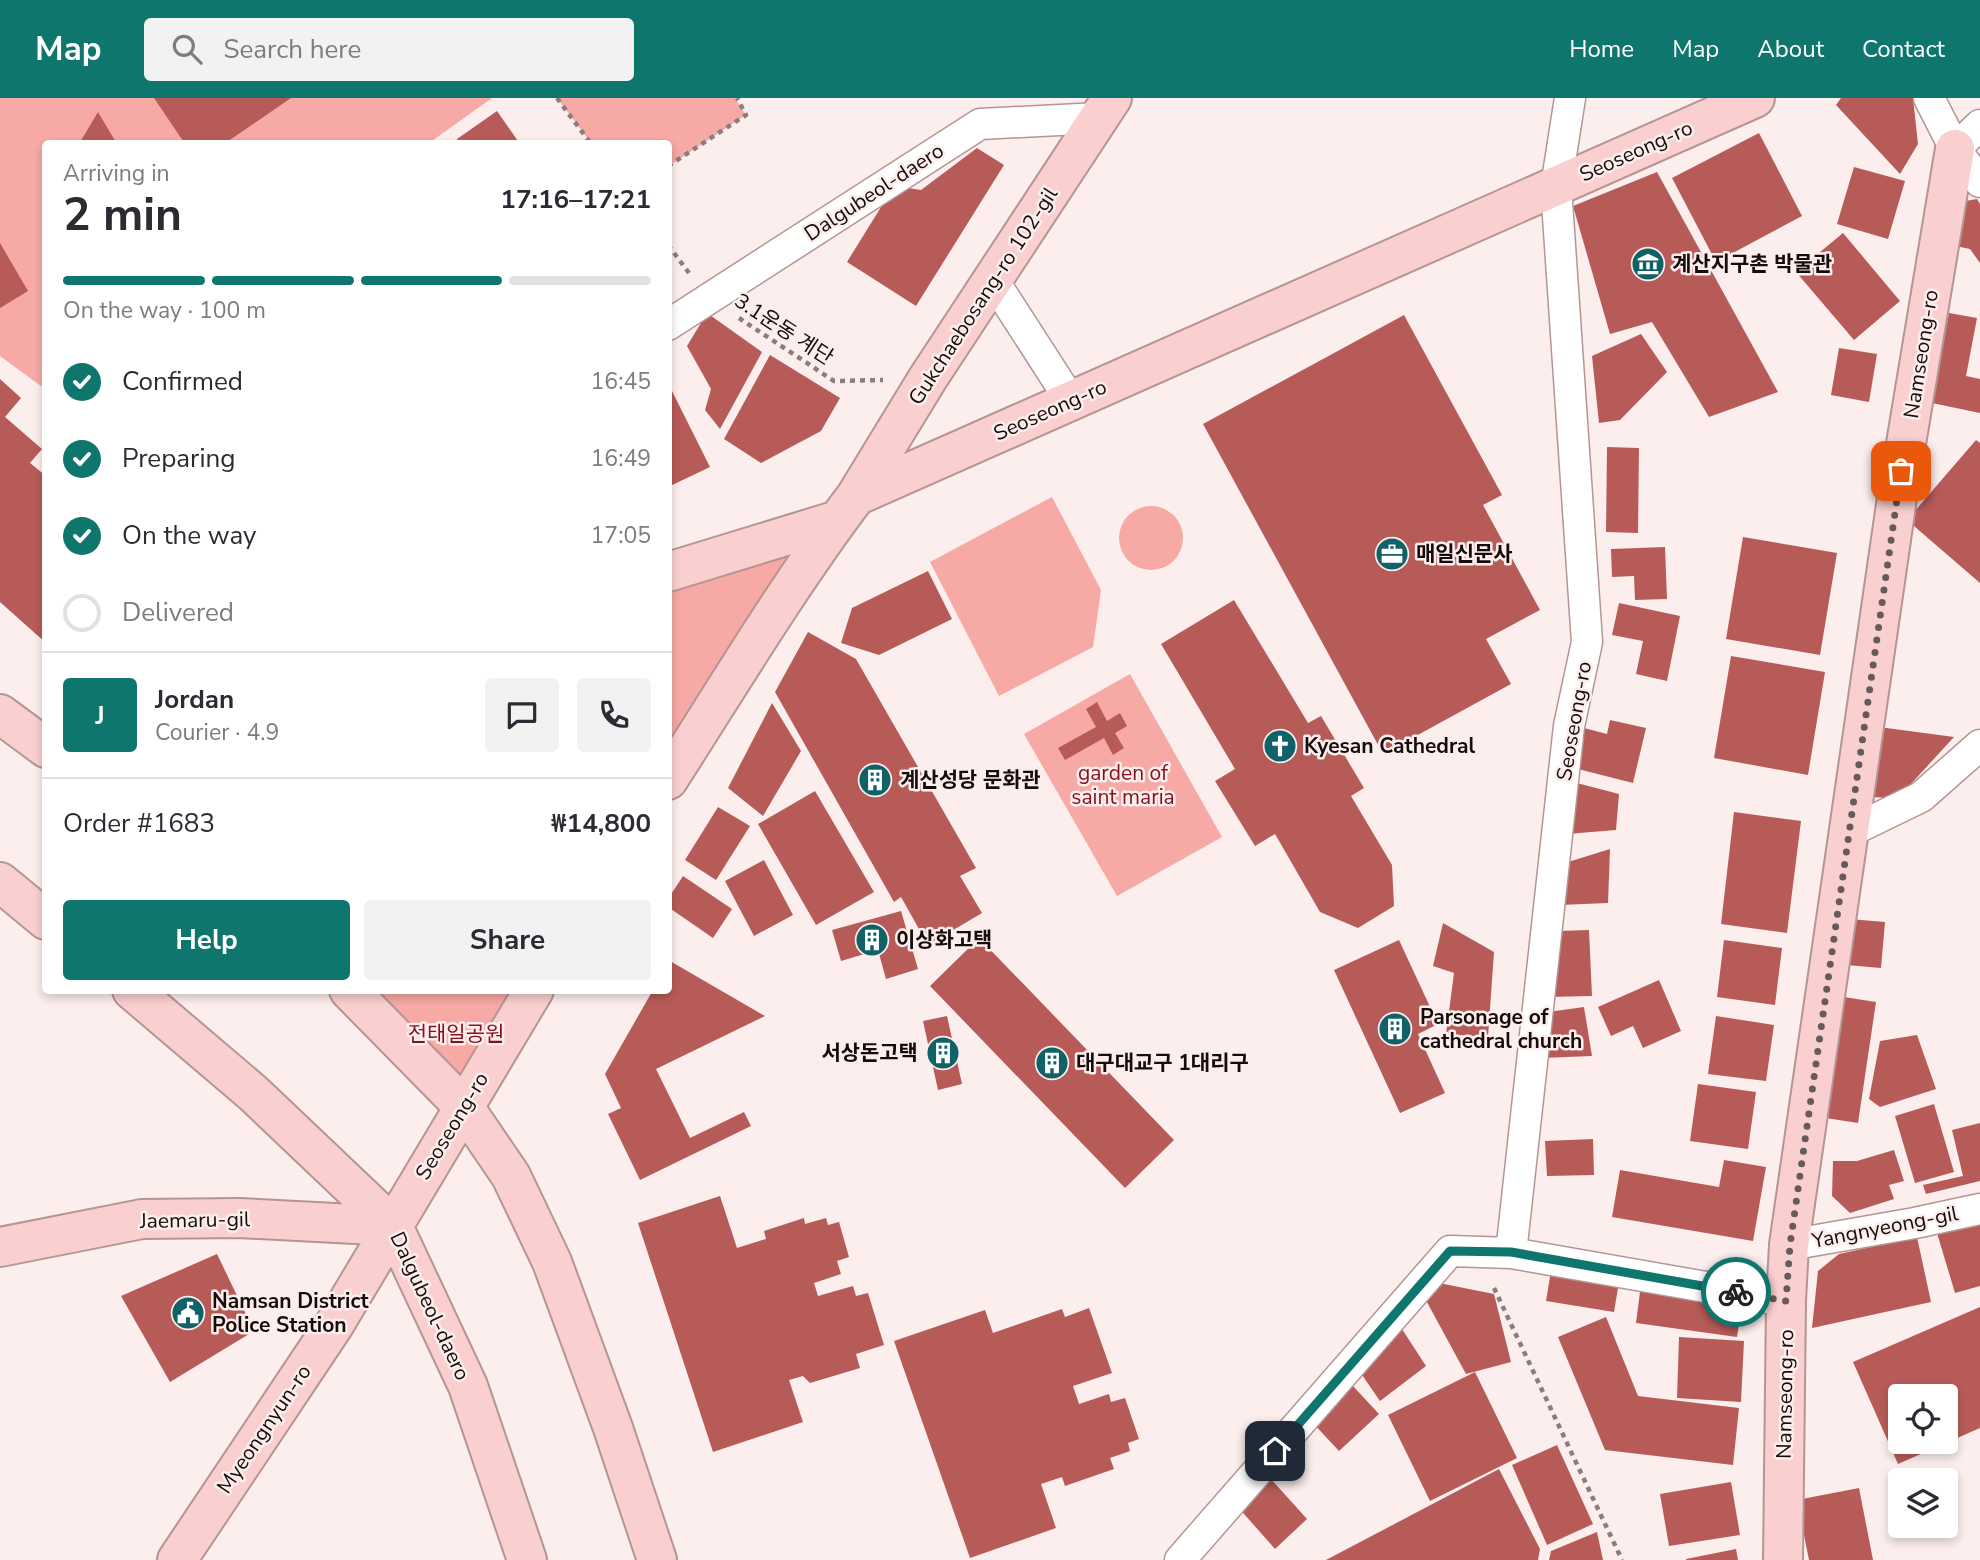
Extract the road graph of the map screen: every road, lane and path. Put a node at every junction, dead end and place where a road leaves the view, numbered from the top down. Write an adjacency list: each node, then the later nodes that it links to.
1 (557, 98): 8 (path)
2 (737, 98): 9 (path)
3 (1570, 98): 11 (street, Seoseong-ro)
4 (1755, 98): 11 (street, Seoseong-ro)
5 (1929, 98): 7 (street)
6 (1106, 108): 12 (street, Gukchaebosang-ro 102-gil); 13 (street, Dalgubeol-daero)
7 (1967, 137): 10 (street); 23 (street, Namseong-ro)
8 (588, 140)
9 (672, 163)
10 (1980, 182)
11 (1556, 187): 16 (street, Seoseong-ro); 35 (street, Seoseong-ro)
12 (993, 280): 15 (street, Gukchaebosang-ro 102-gil); 16 (street)
13 (709, 298): 14 (street, Dalgubeol-daero); 15 (path, 3.1운동 계단)
14 (672, 322)
15 (928, 379): 17 (street, Gukchaebosang-ro 102-gil)
16 (1071, 401): 17 (street, Seoseong-ro)
17 (847, 508): 18 (street, Seoseong-ro); 22 (street)
18 (672, 571)
19 (0, 714): 20 (street)
20 (42, 745)
21 (1980, 745): 23 (street)
22 (672, 774)
23 (1849, 832): 32 (street, Namseong-ro)
24 (0, 883): 25 (street)
25 (42, 916)
26 (137, 994): 31 (street, Dalgubeol-daero)
27 (353, 994): 29 (street)
28 (532, 994): 29 (street, Seoseong-ro)
29 (464, 1107): 31 (street, Seoseong-ro); 40 (street)
30 (1980, 1209): 32 (street, Yangnyeong-gil)
31 (393, 1226): 33 (street, Jaemaru-gil); 38 (street, Myeongnyun-ro); 39 (street, Dalgubeol-daero)
32 (1790, 1245): 36 (street, Namseong-ro)
33 (0, 1247)
34 (1478, 1252): 35 (street); 37 (street); 43 (path)
35 (1511, 1252): 36 (street)
36 (1786, 1301): 44 (street, Namseong-ro)
37 (1206, 1531): 41 (street); 42 (street)
38 (177, 1560)
39 (527, 1560)
40 (657, 1560)
41 (1180, 1560)
42 (1212, 1560)
43 (1622, 1560)
44 (1783, 1560)

